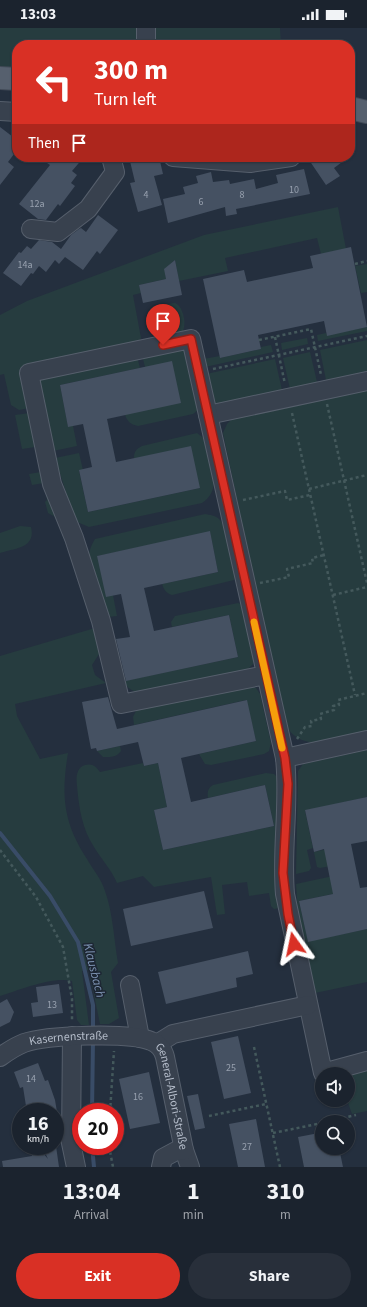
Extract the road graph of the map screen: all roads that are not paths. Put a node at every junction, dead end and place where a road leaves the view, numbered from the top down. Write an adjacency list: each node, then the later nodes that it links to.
1 (146, 28): 2 (street)
2 (146, 40)
3 (0, 78): 4 (main road)
4 (12, 79)
5 (355, 109): 6 (main road)
6 (367, 112)
7 (112, 162): 10 (street)
8 (237, 162): 9 (street)
9 (257, 162)
10 (31, 229)
11 (367, 381): 12 (street)
12 (208, 415): 13 (street); 13 (street)
13 (266, 675): 15 (street)
14 (367, 740): 15 (street)
15 (285, 758): 17 (street)
16 (130, 985): 19 (street)
17 (308, 1005): 19 (street); 21 (street)
18 (74, 1036): 19 (street, Kasernenstraße); 20 (street, Kasernenstraße); 23 (street)
19 (148, 1041): 22 (street, General-Albori-Straße)
20 (0, 1057)
21 (367, 1061)
22 (184, 1150): 24 (street); 25 (street, General-Albori-Straße)
23 (76, 1167)
24 (161, 1167)
25 (190, 1167)

